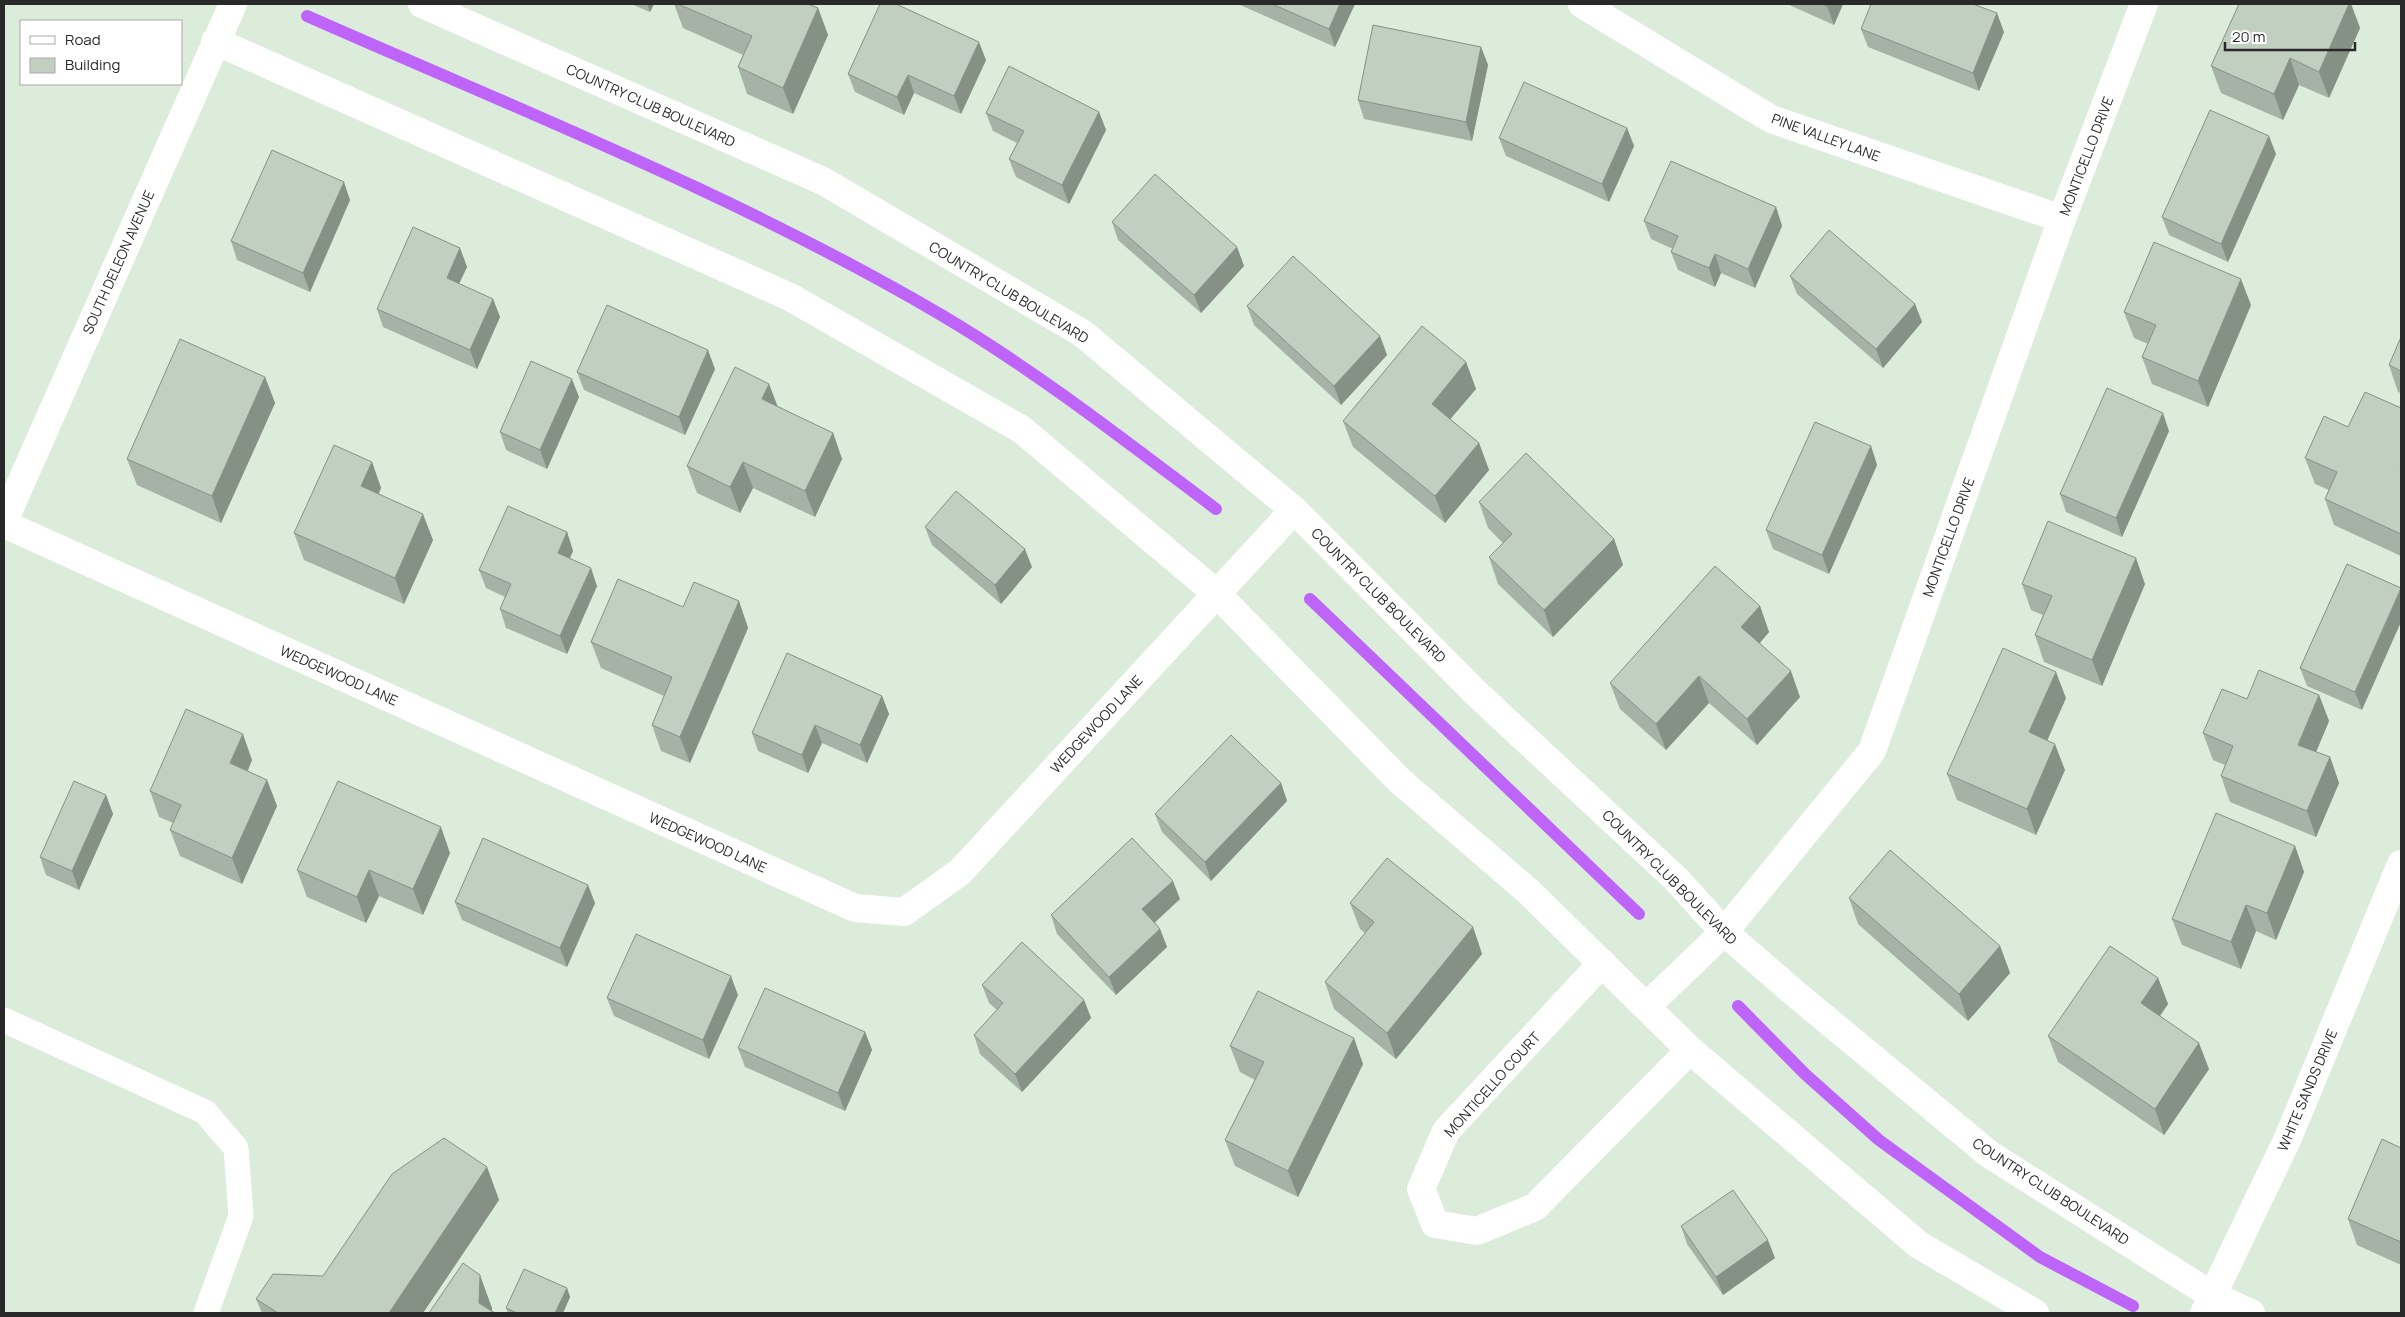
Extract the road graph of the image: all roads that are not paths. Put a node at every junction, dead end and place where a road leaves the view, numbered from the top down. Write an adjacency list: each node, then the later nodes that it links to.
1 (233, 4): 5 (street, SOUTH DELEON AVENUE)
2 (422, 4): 7 (street, COUNTRY CLUB BOULEVARD)
3 (1582, 4): 6 (street, PINE VALLEY LANE)
4 (2144, 4): 6 (street, MONTICELLO DRIVE)
5 (215, 41): 8 (street, SOUTH DELEON AVENUE); 9 (street)
6 (2062, 219): 11 (street, MONTICELLO DRIVE)
7 (1294, 510): 9 (street, WEDGEWOOD LANE); 11 (street, COUNTRY CLUB BOULEVARD)
8 (4, 522): 9 (street, WEDGEWOOD LANE)
9 (1216, 593): 12 (street)
10 (2401, 864): 16 (street, WHITE SANDS DRIVE)
11 (1724, 932): 13 (street, MONTICELLO DRIVE); 16 (street, COUNTRY CLUB BOULEVARD)
12 (1602, 963): 13 (street); 15 (street, MONTICELLO COURT)
13 (1647, 1006): 15 (street)
14 (4, 1020): 17 (lane)
15 (1690, 1050): 18 (street)
16 (2209, 1304): 19 (street, COUNTRY CLUB BOULEVARD)
17 (206, 1313)
18 (2035, 1313)
19 (2251, 1313)

